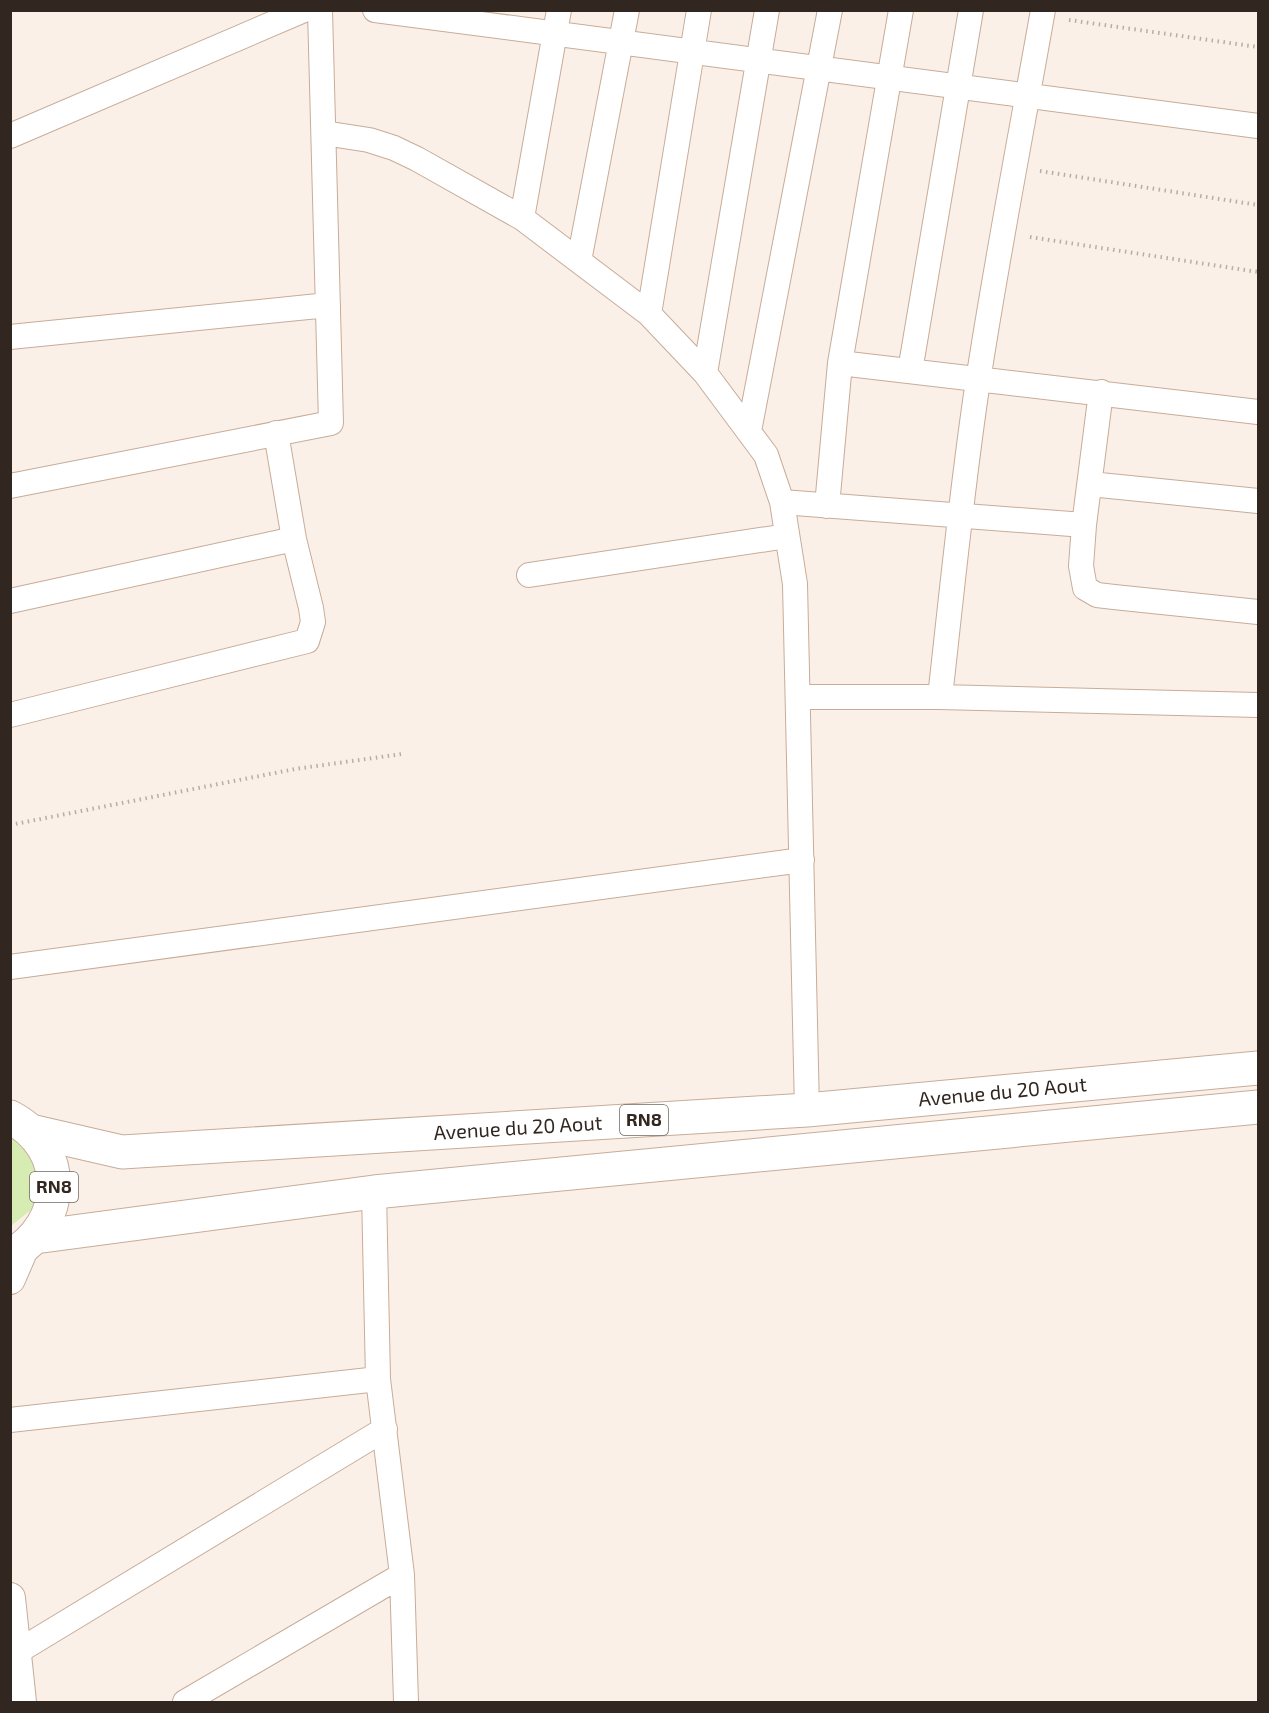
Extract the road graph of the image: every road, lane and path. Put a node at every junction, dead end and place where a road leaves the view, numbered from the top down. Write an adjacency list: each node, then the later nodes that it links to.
1 (304, 10): 23 (street)
2 (320, 10): 22 (street)
3 (375, 10): 11 (street)
4 (627, 10): 13 (street)
5 (699, 10): 15 (street)
6 (767, 10): 16 (street)
7 (830, 10): 17 (street)
8 (902, 10): 18 (street)
9 (971, 10): 19 (street)
10 (1043, 14): 14 (path); 20 (street)
11 (491, 18): 12 (street)
12 (557, 22): 13 (street); 26 (street)
13 (621, 42): 15 (street); 28 (street)
14 (1258, 47)
15 (692, 52): 16 (street); 31 (street)
16 (758, 60): 17 (street); 35 (street)
17 (819, 68): 18 (street); 39 (street)
18 (890, 78): 19 (street); 33 (street)
19 (958, 86): 20 (street); 34 (street)
20 (1027, 95): 21 (street); 24 (street)
21 (1258, 126)
22 (324, 133): 26 (street); 30 (street)
23 (10, 136)
24 (1014, 167): 25 (path); 27 (street)
25 (1258, 205)
26 (522, 218): 28 (street)
27 (1002, 233): 29 (path); 36 (street)
28 (579, 261): 31 (street)
29 (1258, 272)
30 (328, 305): 32 (street); 40 (street)
31 (649, 314): 35 (street)
32 (10, 337)
33 (840, 363): 34 (street); 45 (street)
34 (910, 371): 36 (street)
35 (705, 373): 39 (street)
36 (978, 380): 37 (street); 46 (street)
37 (1101, 392): 38 (street); 41 (street)
38 (1258, 412)
39 (749, 432): 44 (street)
40 (276, 434): 42 (street); 49 (street)
41 (1090, 484): 43 (street); 47 (street)
42 (10, 486)
43 (1258, 501)
44 (782, 502): 45 (street); 48 (street)
45 (827, 506): 46 (street)
46 (960, 516): 47 (street); 54 (street)
47 (1084, 525): 52 (street)
48 (787, 536): 50 (street); 53 (street)
49 (294, 539): 51 (street); 56 (street)
50 (530, 575)
51 (10, 601)
52 (1258, 612)
53 (800, 697): 54 (street); 59 (street)
54 (940, 697): 55 (street)
55 (1258, 705)
56 (10, 715)
57 (402, 754): 58 (path)
58 (10, 825)
59 (802, 860): 60 (street); 63 (street)
60 (10, 967)
61 (1258, 1068): 63 (main road, Avenue du 20 Aout / RN8)
62 (1258, 1107): 65 (main road, Avenue du 20 Aout / RN8)
63 (807, 1110): 64 (main road, Avenue du 20 Aout / RN8)
64 (16, 1120): 66 (main road, RN8)
65 (374, 1192): 66 (main road, Avenue du 20 Aout / RN8); 68 (street)
66 (23, 1247): 67 (street)
67 (10, 1280)
68 (378, 1379): 69 (street); 70 (street)
69 (10, 1420)
70 (385, 1429): 71 (street); 73 (street)
71 (402, 1575): 75 (street); 76 (street)
72 (10, 1598): 73 (street)
73 (17, 1652): 74 (street)
74 (21, 1702)
75 (185, 1702)
76 (406, 1702)

